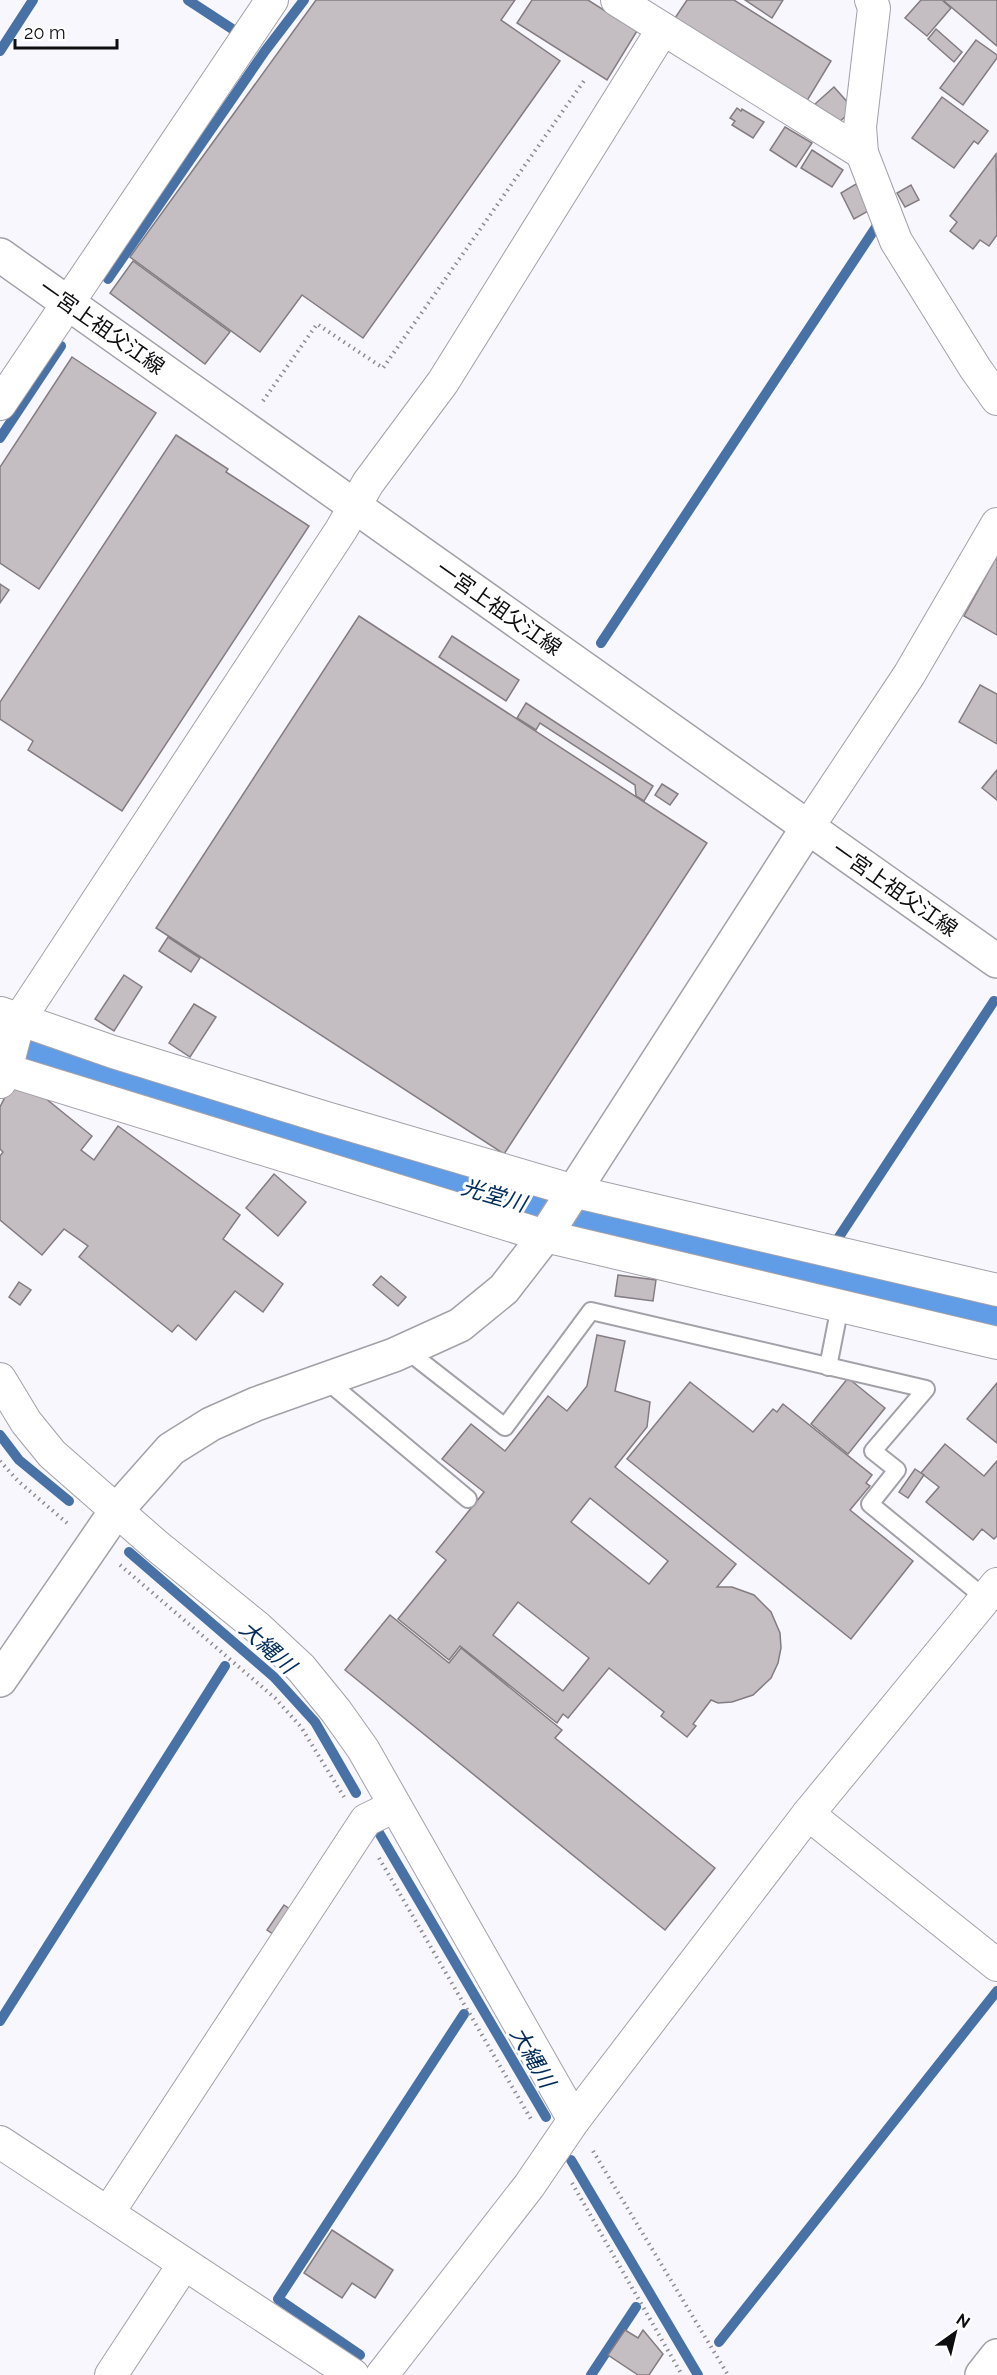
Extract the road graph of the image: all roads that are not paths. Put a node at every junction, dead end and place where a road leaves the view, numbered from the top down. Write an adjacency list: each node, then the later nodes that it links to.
1 (272, 0): 8 (street)
2 (617, 0): 5 (street)
3 (899, 0): 4 (street)
4 (872, 8): 6 (street)
5 (663, 29): 6 (street); 11 (street)
6 (862, 153): 9 (street)
7 (0, 255): 8 (main road, 一宮上祖父江線)
8 (67, 302): 10 (street); 11 (main road, 一宮上祖父江線)
9 (997, 399)
10 (0, 404)
11 (355, 506): 13 (main road, 一宮上祖父江線); 15 (street)
12 (997, 524): 13 (street)
13 (808, 827): 14 (main road, 一宮上祖父江線); 17 (main road)
14 (997, 961)
15 (13, 1019): 16 (street); 17 (street)
16 (4, 1071): 18 (street)
17 (573, 1193): 18 (main road); 19 (street)
18 (547, 1232): 20 (street); 22 (main road)
19 (997, 1290)
20 (840, 1306): 21 (street); 23 (lane)
21 (997, 1343)
22 (405, 1350): 23 (lane); 25 (main road)
23 (828, 1367): 28 (lane)
24 (0, 1379): 27 (street)
25 (326, 1380): 26 (lane); 27 (main road)
26 (468, 1499)
27 (116, 1511): 29 (main road); 30 (street)
28 (991, 1591): 31 (street)
29 (2, 1671)
30 (395, 1806): 33 (street); 35 (street)
31 (808, 1814): 32 (street); 33 (street)
32 (997, 1965)
33 (574, 2120): 40 (street)
34 (0, 2142): 35 (street)
35 (108, 2213): 36 (street)
36 (184, 2264): 38 (street); 39 (street)
37 (997, 2356): 41 (main road)
38 (111, 2375)
39 (353, 2375)
40 (382, 2375)
41 (982, 2375)

